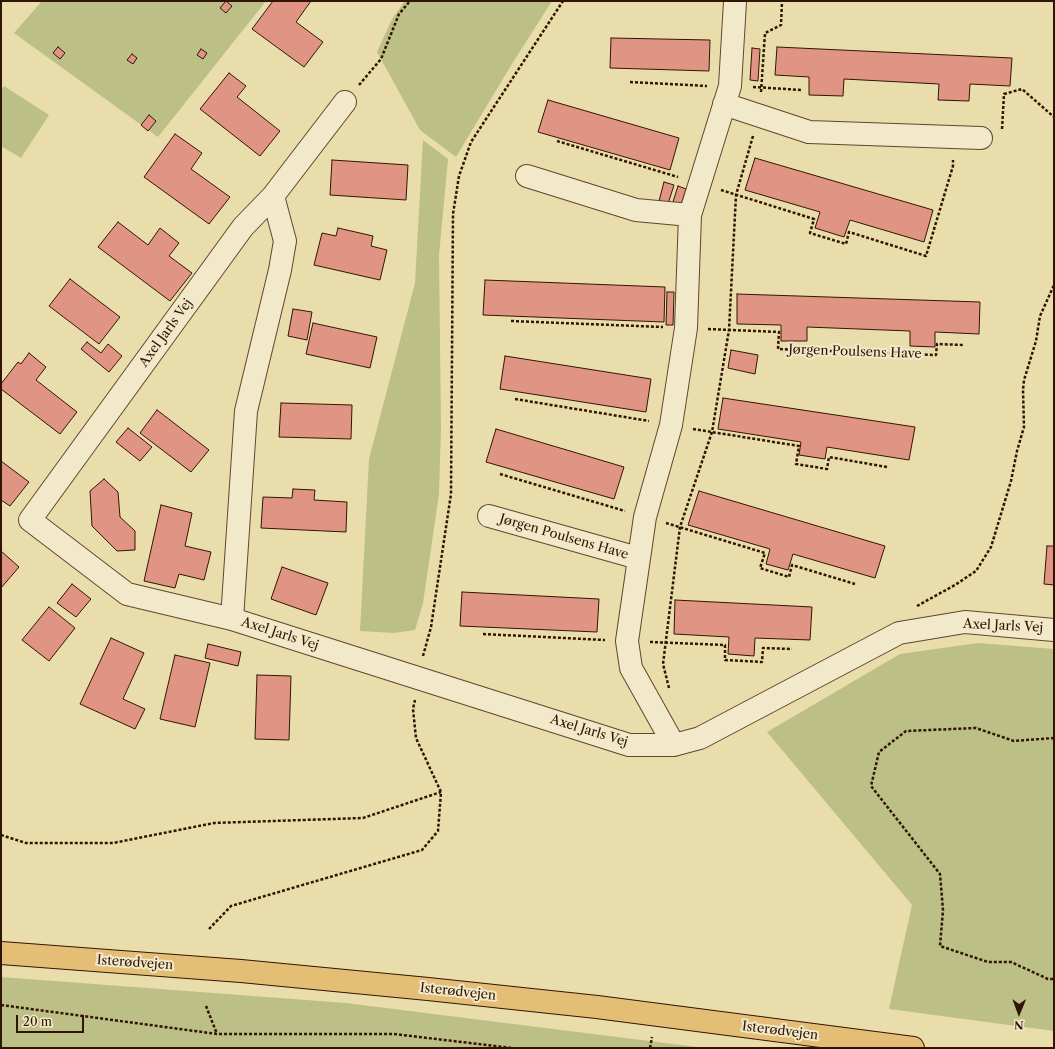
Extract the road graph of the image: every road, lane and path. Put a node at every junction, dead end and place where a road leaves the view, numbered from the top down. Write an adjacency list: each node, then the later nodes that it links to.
1 (410, 1): 11 (path)
2 (563, 1): 41 (path)
3 (782, 1): 8 (path)
4 (735, 2): 12 (street, Jørgen Poulsens Have)
5 (630, 82): 6 (path)
6 (707, 86)
7 (748, 87): 8 (path)
8 (762, 88): 9 (path); 10 (path)
9 (802, 90)
10 (761, 94)
11 (344, 102): 21 (street, Axel Jarls Vej)
12 (724, 104): 15 (street); 19 (street, Jørgen Poulsens Have)
13 (1054, 117): 16 (path)
14 (754, 135): 20 (path)
15 (954, 137): 16 (street); 20 (path)
16 (980, 138)
17 (557, 141): 19 (path)
18 (527, 176): 22 (street)
19 (699, 184): 20 (path); 22 (street, Jørgen Poulsens Have)
20 (736, 195): 26 (path)
21 (273, 196): 38 (street, Axel Jarls Vej); 38 (street, Axel Jarls Vej)
22 (690, 215): 25 (street, Jørgen Poulsens Have)
23 (1054, 285): 40 (path)
24 (511, 321): 25 (path, Jørgen Poulsens Have)
25 (686, 328): 26 (path, Jørgen Poulsens Have); 29 (street, Jørgen Poulsens Have)
26 (729, 330): 27 (path, Jørgen Poulsens Have); 30 (path)
27 (963, 345)
28 (515, 399): 29 (path)
29 (671, 425): 30 (path); 34 (street, Jørgen Poulsens Have)
30 (712, 432): 31 (path); 35 (path)
31 (887, 467)
32 (500, 474): 34 (path)
33 (489, 516): 36 (street, Jørgen Poulsens Have)
34 (644, 517): 35 (path); 36 (street, Jørgen Poulsens Have)
35 (680, 527): 37 (path); 42 (path)
36 (638, 558): 44 (street, Jørgen Poulsens Have)
37 (855, 584)
38 (232, 618): 41 (street, Axel Jarls Vej)
39 (1054, 630): 40 (street, Axel Jarls Vej)
40 (899, 633): 44 (street, Axel Jarls Vej)
41 (418, 678): 44 (street, Axel Jarls Vej); 45 (path)
42 (671, 692)
43 (1054, 738): 49 (path)
44 (674, 745)
45 (441, 792): 46 (path); 47 (path)
46 (1, 835)
47 (209, 929)
48 (1, 953): 54 (highway, Isterødvejen)
49 (1054, 979)
50 (1, 1005): 52 (path)
51 (206, 1006): 52 (path)
52 (218, 1034): 53 (path)
53 (512, 1048)
54 (913, 1048)

